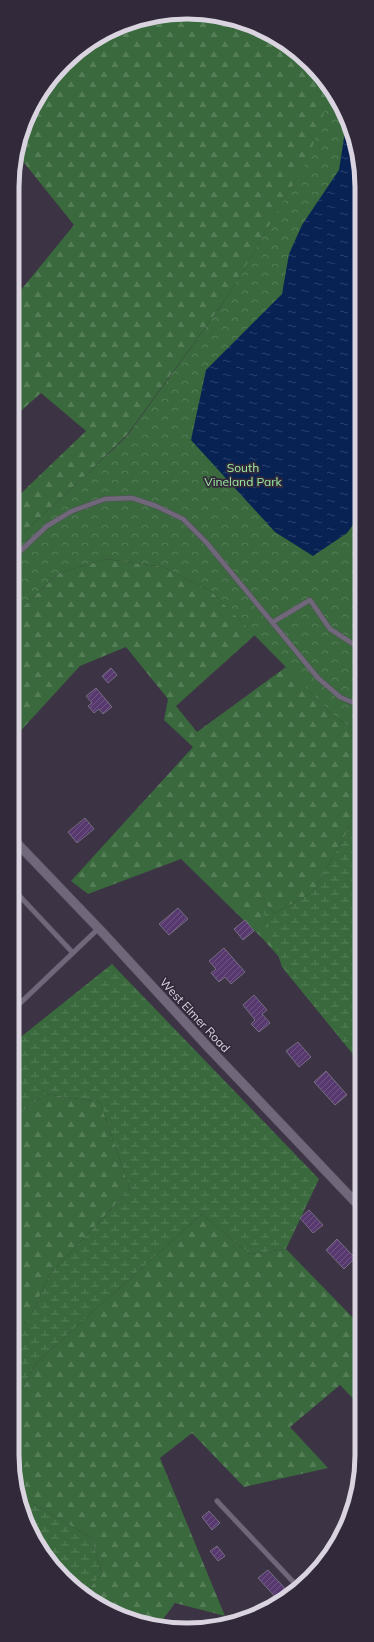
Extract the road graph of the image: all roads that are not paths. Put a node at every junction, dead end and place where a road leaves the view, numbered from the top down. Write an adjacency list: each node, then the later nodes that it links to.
1 (19, 552): 2 (lane)
2 (272, 622): 3 (lane); 4 (lane)
3 (355, 646)
4 (355, 704)
5 (19, 845): 6 (street, West Elmer Road)
6 (22, 848): 7 (lane); 9 (street, West Elmer Road)
7 (19, 851)
8 (19, 895): 10 (lane)
9 (99, 928): 10 (lane); 12 (street, West Elmer Road)
10 (73, 953): 11 (lane)
11 (19, 1003)
12 (355, 1202)
13 (217, 1501): 14 (lane)
14 (295, 1584)

